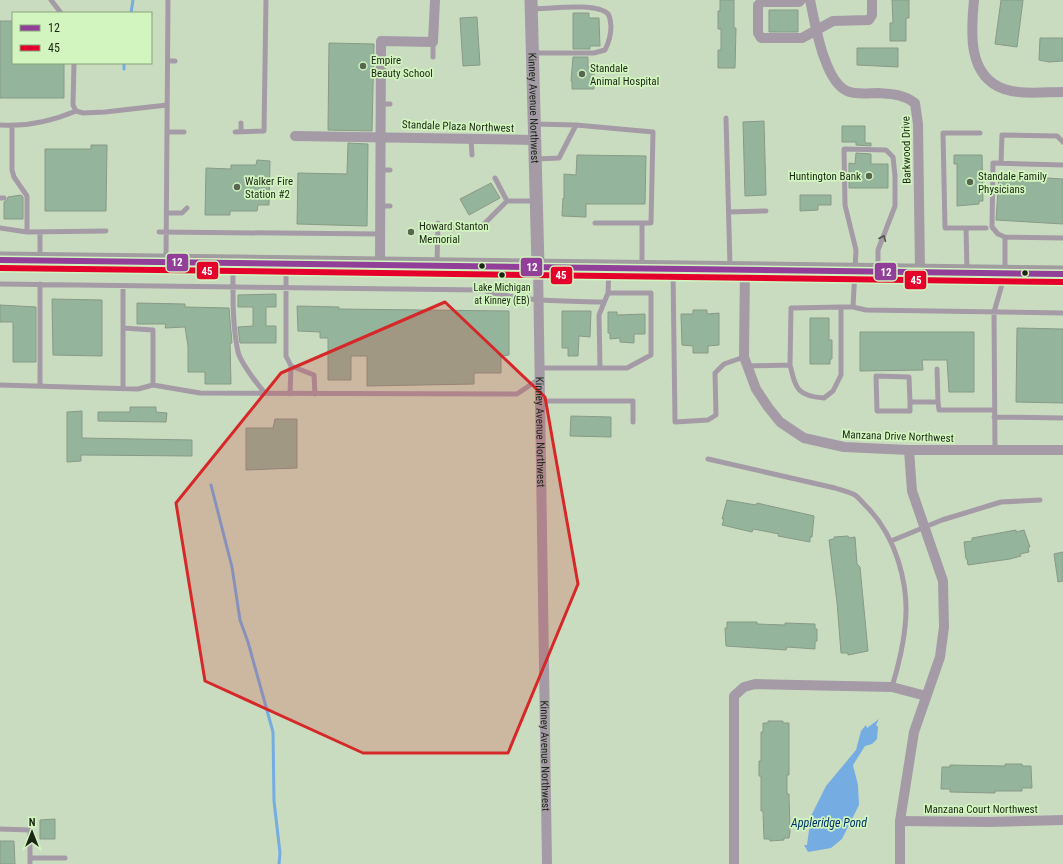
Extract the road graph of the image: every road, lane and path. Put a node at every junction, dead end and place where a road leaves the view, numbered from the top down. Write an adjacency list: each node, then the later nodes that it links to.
1 (51, 0): 10 (lane)
2 (168, 0): 15 (lane)
3 (266, 0): 27 (lane)
4 (435, 0): 12 (street)
5 (801, 0): 11 (street)
6 (810, 0): 11 (street, Barkwood Drive)
7 (872, 0): 11 (street)
8 (974, 0): 18 (street)
9 (531, 4): 13 (street, Kinney Avenue Northwest); 13 (lane)
10 (60, 12)
11 (816, 30): 81 (street, Barkwood Drive)
12 (433, 42): 14 (lane); 33 (street)
13 (533, 53): 23 (street, Kinney Avenue Northwest)
14 (433, 57)
15 (168, 61): 16 (lane); 19 (lane)
16 (175, 61)
17 (74, 64): 20 (lane)
18 (1063, 92)
19 (167, 105): 20 (lane); 28 (lane)
20 (76, 111): 26 (lane)
21 (726, 118): 52 (lane)
22 (241, 123): 27 (lane)
23 (534, 124): 25 (lane); 35 (street, Kinney Avenue Northwest)
24 (0, 125): 26 (lane)
25 (576, 125): 40 (lane); 55 (lane)
26 (12, 126): 60 (lane)
27 (242, 131): 30 (lane)
28 (167, 132): 29 (lane); 38 (lane)
29 (184, 132)
30 (235, 132)
31 (980, 133): 57 (lane)
32 (295, 134): 33 (street, Standale Plaza Northwest)
33 (380, 136): 34 (street, Standale Plaza Northwest); 64 (street)
34 (471, 138): 35 (street, Standale Plaza Northwest); 39 (lane)
35 (535, 140): 40 (street, Kinney Avenue Northwest)
36 (160, 142): 38 (lane)
37 (1063, 142): 41 (lane)
38 (167, 143): 44 (lane)
39 (472, 155)
40 (536, 159): 47 (street, Kinney Avenue Northwest)
41 (1001, 163): 42 (lane); 65 (lane)
42 (1063, 166)
43 (160, 170): 44 (lane)
44 (167, 171): 49 (lane)
45 (495, 178): 46 (lane)
46 (506, 201): 47 (lane); 73 (lane)
47 (536, 201): 74 (street, Kinney Avenue Northwest)
48 (160, 202): 49 (lane)
49 (167, 202): 53 (lane)
50 (187, 208): 53 (lane)
51 (766, 211): 52 (lane)
52 (729, 212): 78 (lane)
53 (167, 213): 63 (lane)
54 (595, 222): 55 (lane)
55 (642, 223): 76 (lane)
56 (0, 228): 60 (lane)
57 (966, 228): 58 (lane); 82 (lane)
58 (986, 228)
59 (106, 231): 61 (lane)
60 (27, 232): 61 (lane)
61 (40, 232): 68 (lane)
62 (159, 232): 63 (lane)
63 (166, 232): 64 (lane); 69 (lane)
64 (380, 234): 72 (street)
65 (1004, 237): 66 (lane); 83 (lane)
66 (1063, 238)
67 (0, 260): 68 (highway)
68 (40, 260): 69 (highway)
69 (166, 262): 70 (highway)
70 (234, 262): 71 (highway); 88 (lane)
71 (286, 263): 72 (highway); 89 (lane)
72 (380, 264): 73 (highway)
73 (437, 265): 74 (highway)
74 (538, 266): 75 (highway); 91 (street, Kinney Avenue Northwest)
75 (609, 267): 76 (highway); 90 (lane)
76 (642, 268): 77 (highway)
77 (673, 268): 78 (highway); 98 (lane)
78 (737, 269): 79 (highway); 98 (street, Manzana Drive Northwest)
79 (855, 270): 80 (highway); 80 (lane, one-way to 79); 94 (lane)
80 (878, 271): 81 (highway)
81 (920, 272): 82 (highway)
82 (967, 273): 83 (highway)
83 (1005, 274): 84 (highway); 95 (lane)
84 (1063, 274)
85 (0, 284): 86 (lane)
86 (40, 284): 87 (lane); 107 (lane)
87 (123, 286): 88 (lane); 97 (lane)
88 (233, 287): 89 (lane); 109 (lane)
89 (285, 288): 91 (lane); 100 (lane)
90 (608, 293): 92 (lane); 102 (lane)
91 (538, 301): 92 (lane); 101 (street, Kinney Avenue Northwest)
92 (604, 302): 102 (lane)
93 (841, 307): 94 (lane); 99 (lane); 99 (lane)
94 (853, 307): 95 (lane)
95 (994, 312): 96 (lane); 115 (lane)
96 (1063, 312)
97 (123, 328): 106 (lane); 108 (lane)
98 (746, 362): 99 (lane); 119 (street, Manzana Drive Northwest)
99 (790, 365)
100 (292, 366): 110 (lane); 111 (lane)
101 (539, 368): 102 (lane); 104 (street, Kinney Avenue Northwest)
102 (600, 368)
103 (938, 369): 114 (lane)
104 (539, 379): 111 (lane); 112 (street, Kinney Avenue Northwest)
105 (0, 385): 107 (lane)
106 (152, 385): 108 (lane); 109 (lane)
107 (40, 386): 108 (lane)
108 (123, 389)
109 (265, 393): 110 (lane)
110 (290, 394): 111 (lane)
111 (315, 394)
112 (540, 401): 118 (lane); 134 (street, Kinney Avenue Northwest)
113 (910, 402): 113 (lane); 114 (lane)
114 (938, 402): 115 (lane)
115 (994, 410): 116 (lane)
116 (994, 417): 117 (lane); 120 (lane)
117 (1063, 418)
118 (633, 422)
119 (909, 450): 120 (street, Manzana Drive Northwest); 124 (street)
120 (995, 450): 121 (street, Manzana Drive Northwest)
121 (1063, 450)
122 (708, 459): 125 (lane)
123 (1040, 500): 124 (lane)
124 (924, 527): 125 (lane); 127 (street)
125 (891, 541): 126 (lane)
126 (892, 687): 127 (street); 135 (street)
127 (926, 696): 129 (street)
128 (1063, 820): 129 (street, Manzana Court Northwest)
129 (900, 821): 136 (street)
130 (0, 829): 131 (lane)
131 (30, 858): 132 (lane); 133 (lane)
132 (65, 858)
133 (30, 864)
134 (547, 864)
135 (734, 864)
136 (900, 864)

